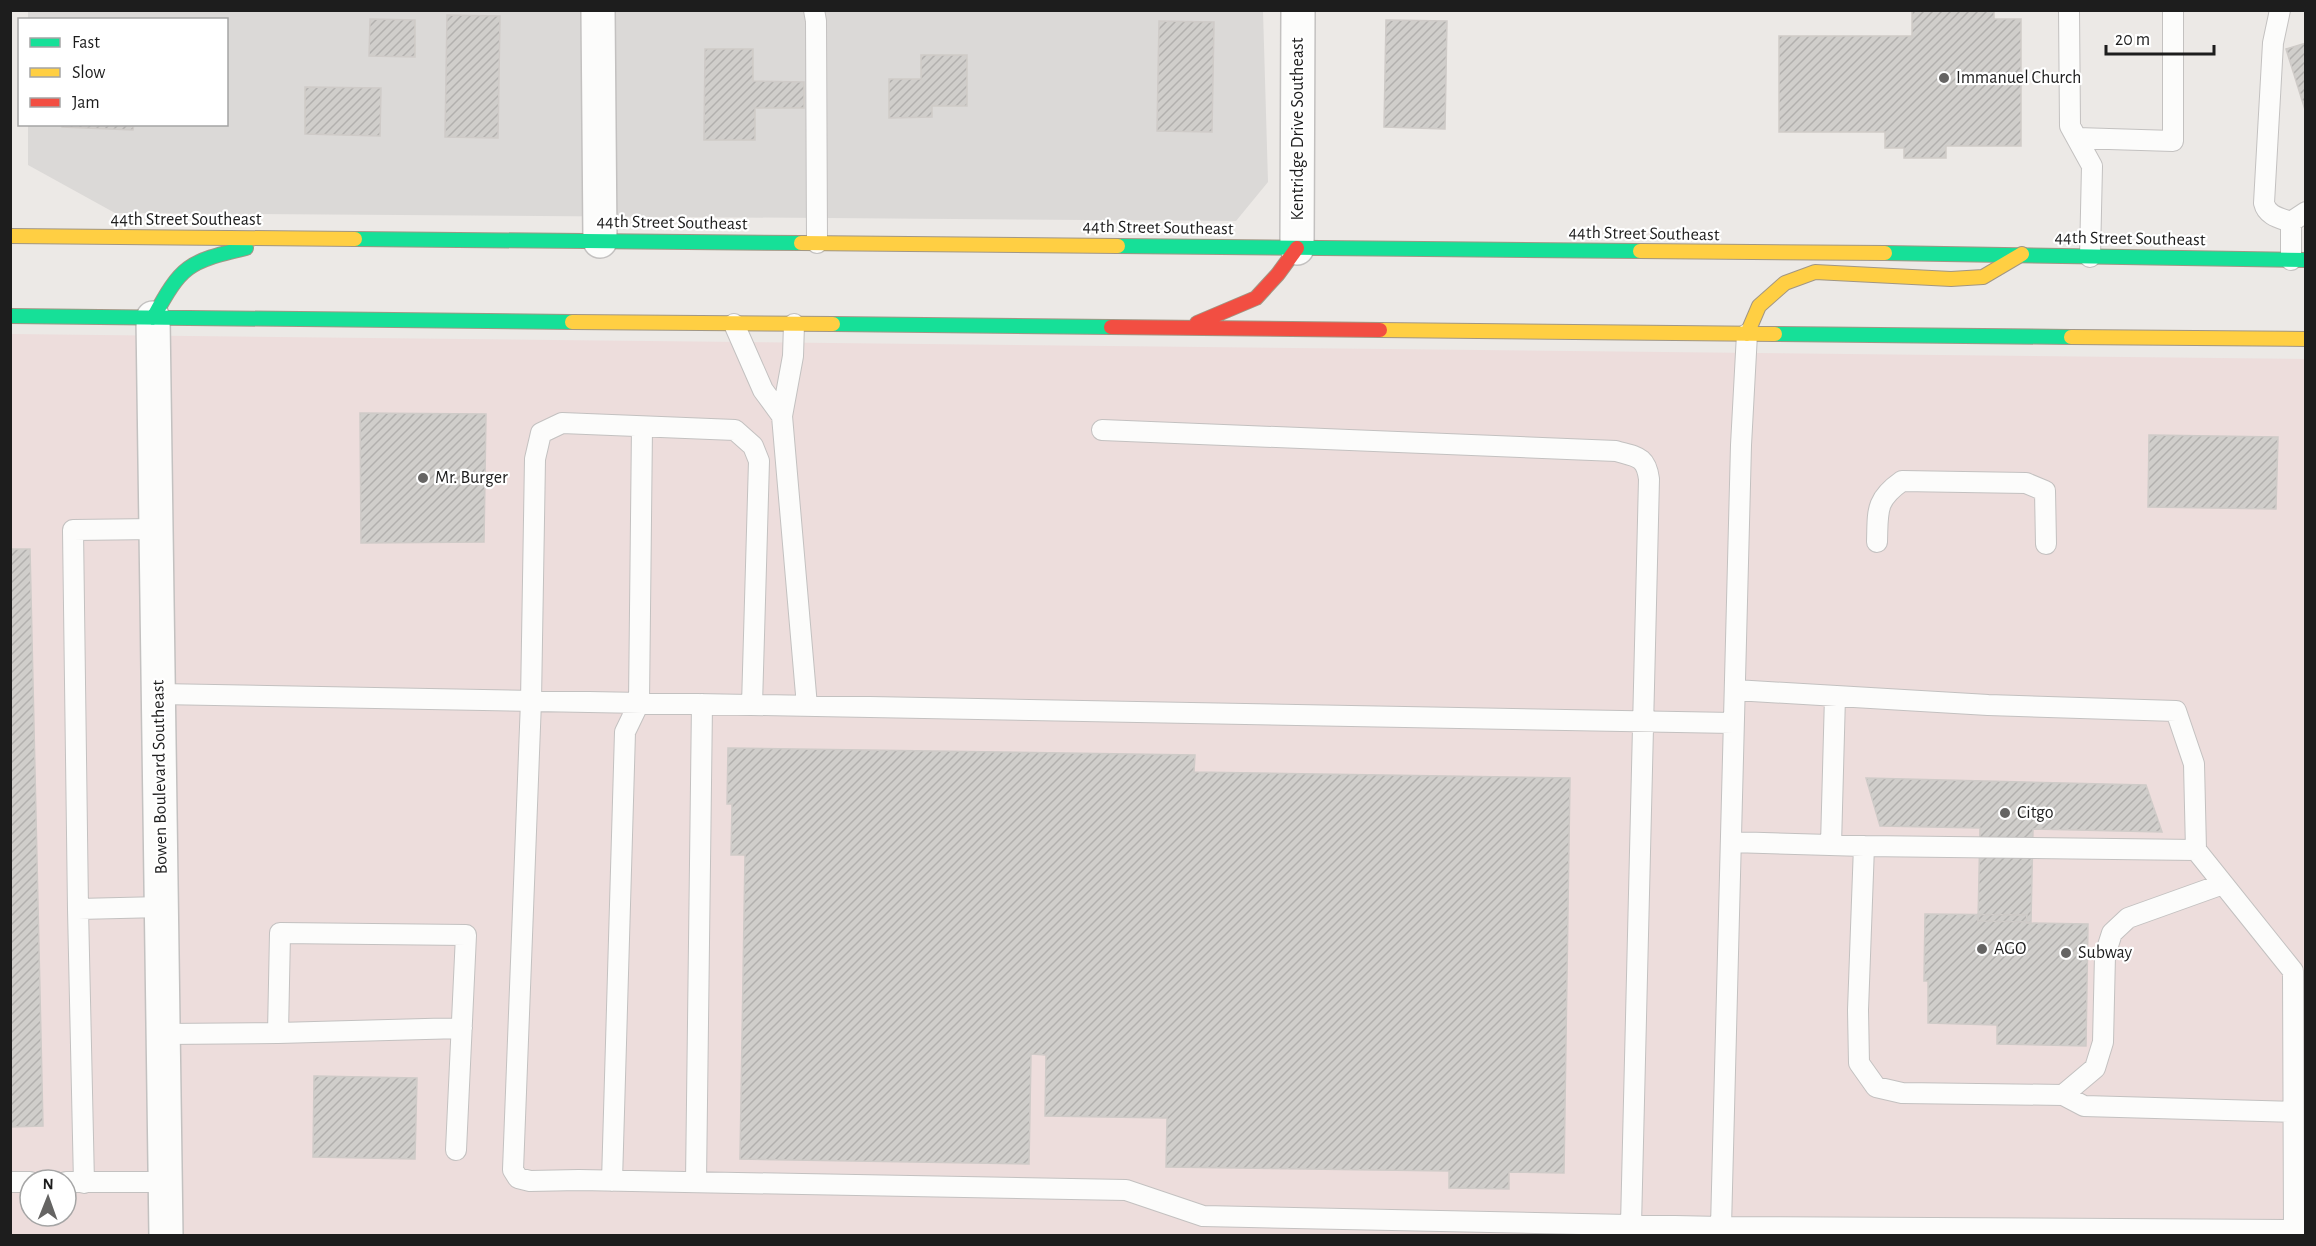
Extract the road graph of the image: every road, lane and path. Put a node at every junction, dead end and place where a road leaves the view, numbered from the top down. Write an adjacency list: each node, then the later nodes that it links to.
1 (598, 10): 11 (street)
2 (814, 10): 12 (lane)
3 (1298, 10): 13 (street, Kentridge Drive Southeast)
4 (2069, 10): 7 (lane)
5 (2173, 10): 7 (lane)
6 (2280, 10): 8 (lane)
7 (2077, 138): 16 (lane)
8 (2298, 217): 17 (lane)
9 (17, 236): 10 (main road, 44th Street Southeast); 14 (main road)
10 (286, 238): 11 (main road, 44th Street Southeast); 19 (main road)
11 (600, 241): 12 (main road, 44th Street Southeast)
12 (817, 243): 13 (main road, 44th Street Southeast)
13 (1298, 248): 15 (main road, 44th Street Southeast); 22 (main road)
14 (16, 250)
15 (2022, 254): 16 (main road, 44th Street Southeast); 23 (main road)
16 (2090, 257): 17 (main road, 44th Street Southeast)
17 (2298, 260)
18 (10, 316): 19 (main road)
19 (153, 318): 20 (main road); 29 (street, Bowen Boulevard Southeast)
20 (734, 324): 21 (main road); 25 (lane)
21 (795, 324): 22 (main road); 25 (lane)
22 (1184, 328): 23 (main road)
23 (1747, 334): 24 (main road); 32 (lane)
24 (2306, 339)
25 (783, 422): 28 (lane); 39 (lane)
26 (642, 427): 28 (lane); 35 (lane); 36 (lane)
27 (1102, 430): 40 (lane)
28 (753, 446): 38 (lane)
29 (156, 529): 33 (street, Bowen Boulevard Southeast); 48 (lane)
30 (1877, 542): 31 (lane)
31 (2046, 544)
32 (1734, 690): 34 (lane); 41 (lane)
33 (159, 694): 35 (lane); 47 (street, Bowen Boulevard Southeast)
34 (1835, 696): 43 (lane); 45 (lane)
35 (531, 701): 36 (lane); 56 (lane)
36 (639, 703): 37 (lane); 56 (lane)
37 (702, 704): 38 (lane); 58 (lane)
38 (752, 705): 39 (lane)
39 (807, 706): 40 (lane)
40 (1641, 721): 41 (lane); 60 (lane)
41 (1734, 723): 42 (lane)
42 (1731, 842): 43 (lane); 61 (lane)
43 (1831, 845): 44 (lane)
44 (1864, 846): 45 (lane); 52 (lane)
45 (2196, 850): 46 (lane)
46 (2223, 884): 52 (lane); 53 (lane)
47 (162, 907): 48 (lane); 51 (street, Bowen Boulevard Southeast)
48 (78, 909): 55 (lane)
49 (462, 1028): 50 (lane); 50 (lane); 54 (lane)
50 (278, 1033): 51 (lane)
51 (164, 1034): 57 (street, Bowen Boulevard Southeast)
52 (2063, 1095): 53 (lane)
53 (2293, 1112): 62 (lane)
54 (456, 1150)
55 (75, 1168)
56 (612, 1181): 58 (lane)
57 (165, 1182): 59 (lane); 63 (street, Bowen Boulevard Southeast)
58 (696, 1182): 60 (lane)
59 (78, 1183)
60 (1631, 1225): 61 (lane)
61 (1721, 1227): 62 (lane)
62 (2300, 1230)
63 (166, 1236)

